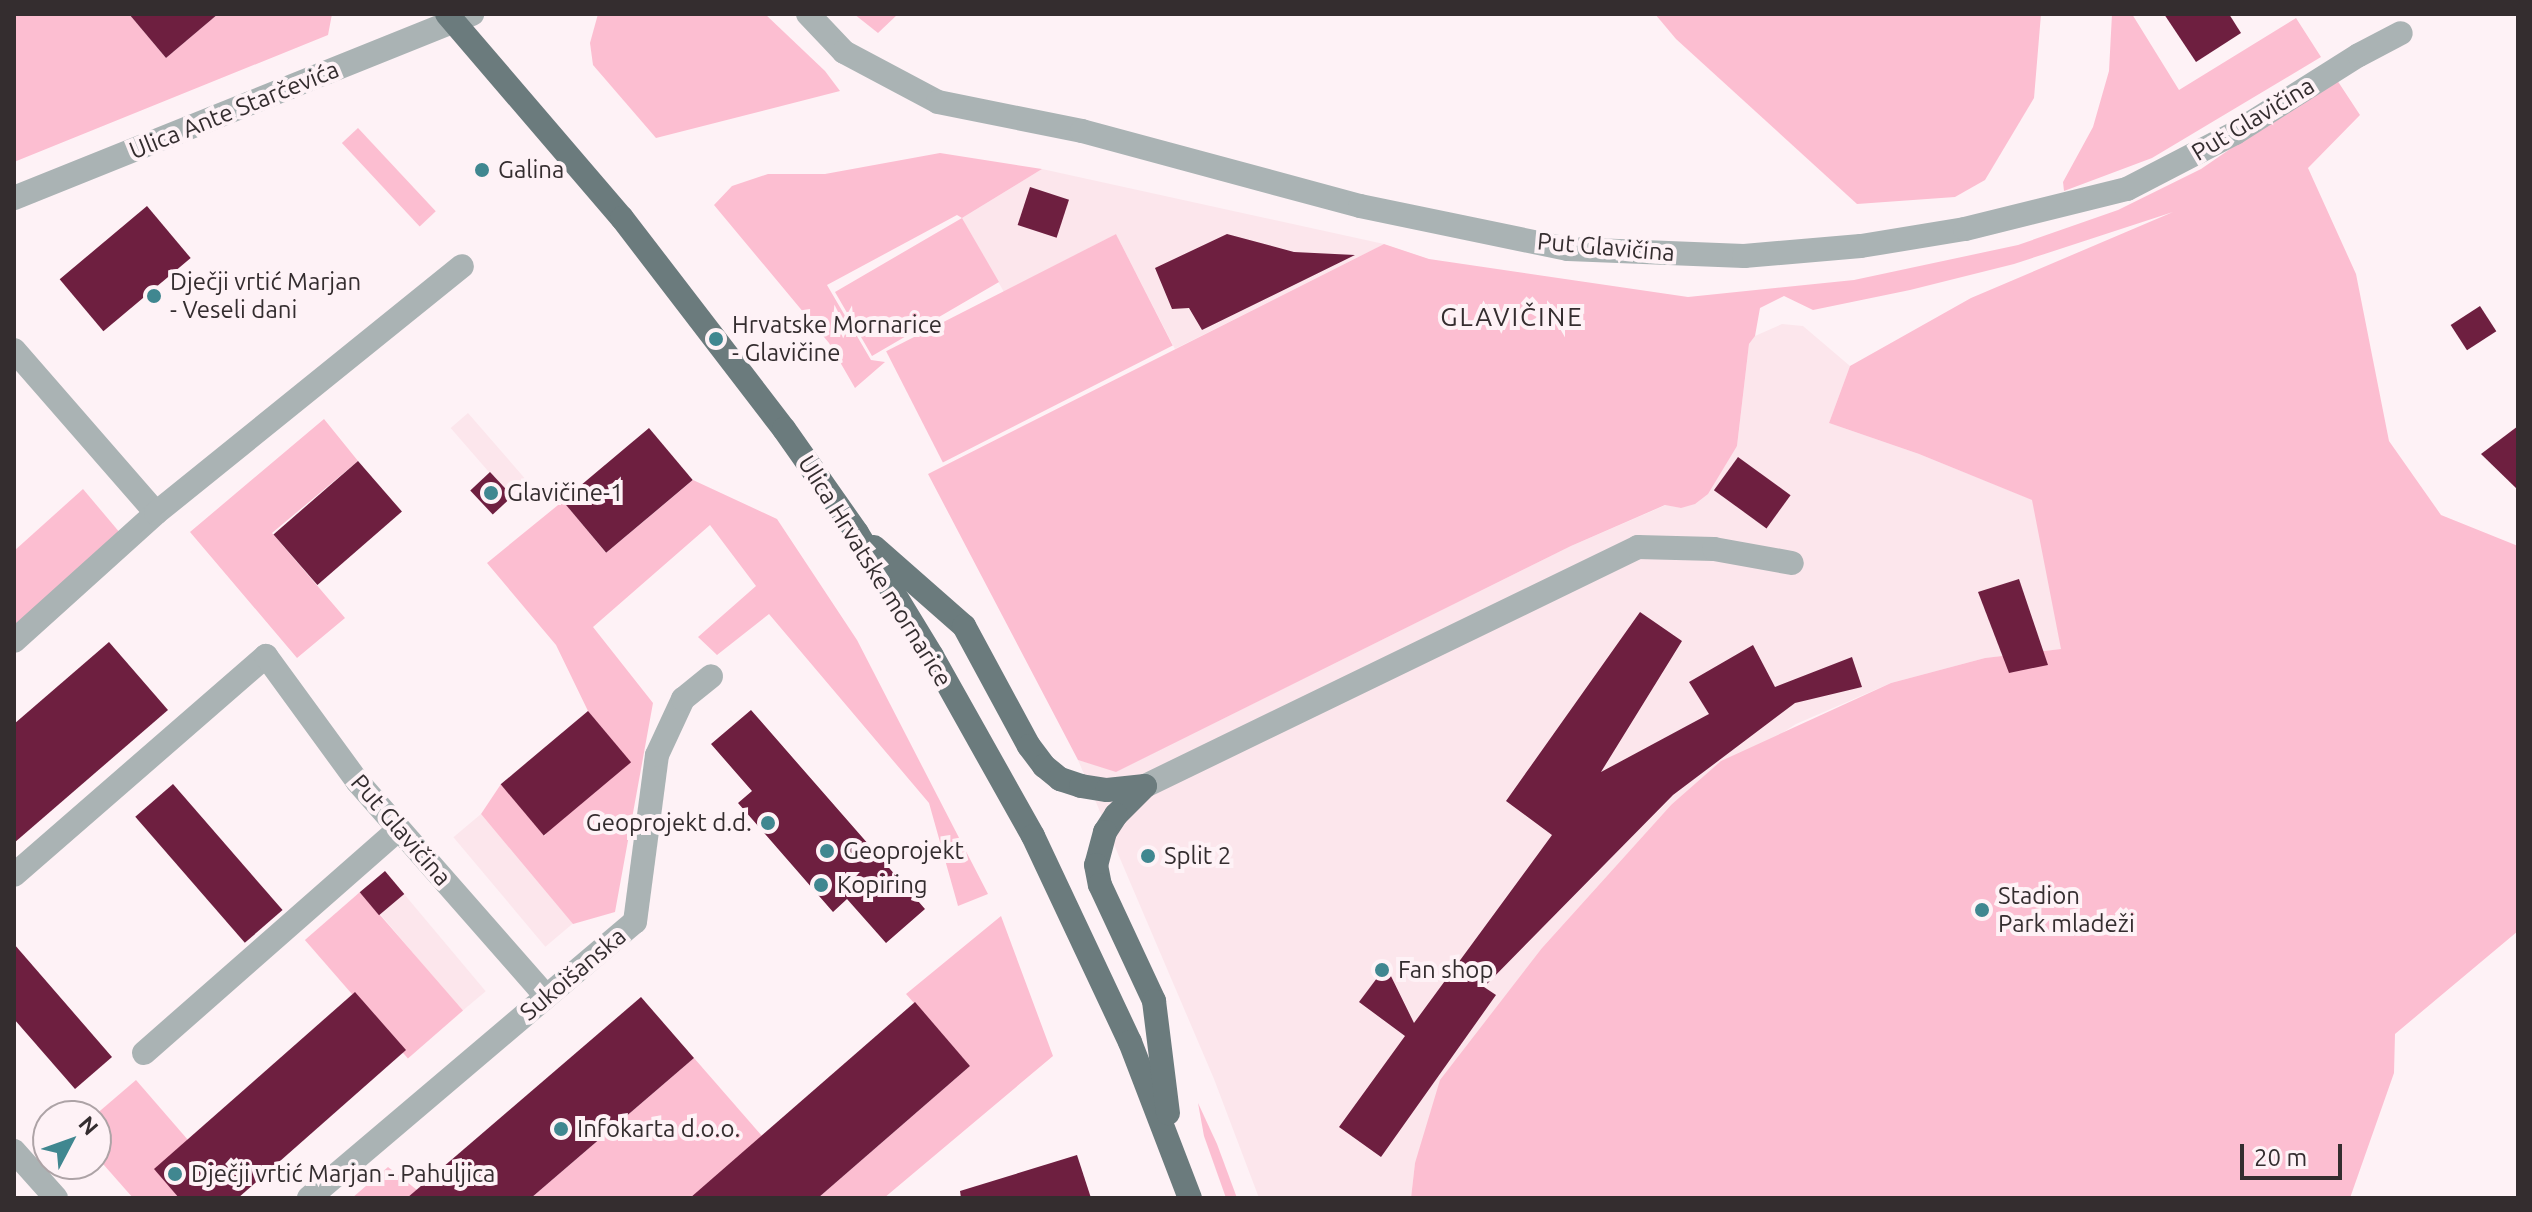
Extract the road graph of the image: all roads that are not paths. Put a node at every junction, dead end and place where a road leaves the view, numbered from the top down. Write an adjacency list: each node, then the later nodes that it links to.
1 (808, 14): 3 (street, Put Glavičina)
2 (457, 16): 4 (street, Ulica Ante Starčevića); 8 (main road, Ulica Hrvatske mornarice)
3 (2401, 33)
4 (14, 198)
5 (462, 266): 7 (street)
6 (14, 350): 7 (street)
7 (156, 513): 10 (street)
8 (857, 533): 12 (main road); 17 (main road, Ulica Hrvatske mornarice)
9 (1792, 563): 12 (street)
10 (14, 641)
11 (711, 676): 15 (street, Sukoišanska)
12 (1145, 786): 17 (main road)
13 (399, 829): 14 (street, Put Glavičina); 15 (street, Put Glavičina); 16 (street)
14 (14, 875)
15 (546, 996): 20 (street, Sukoišanska)
16 (144, 1053)
17 (1172, 1147): 21 (main road, Ulica Hrvatske mornarice)
18 (14, 1151): 19 (street)
19 (56, 1198)
20 (309, 1198)
21 (1190, 1198)

